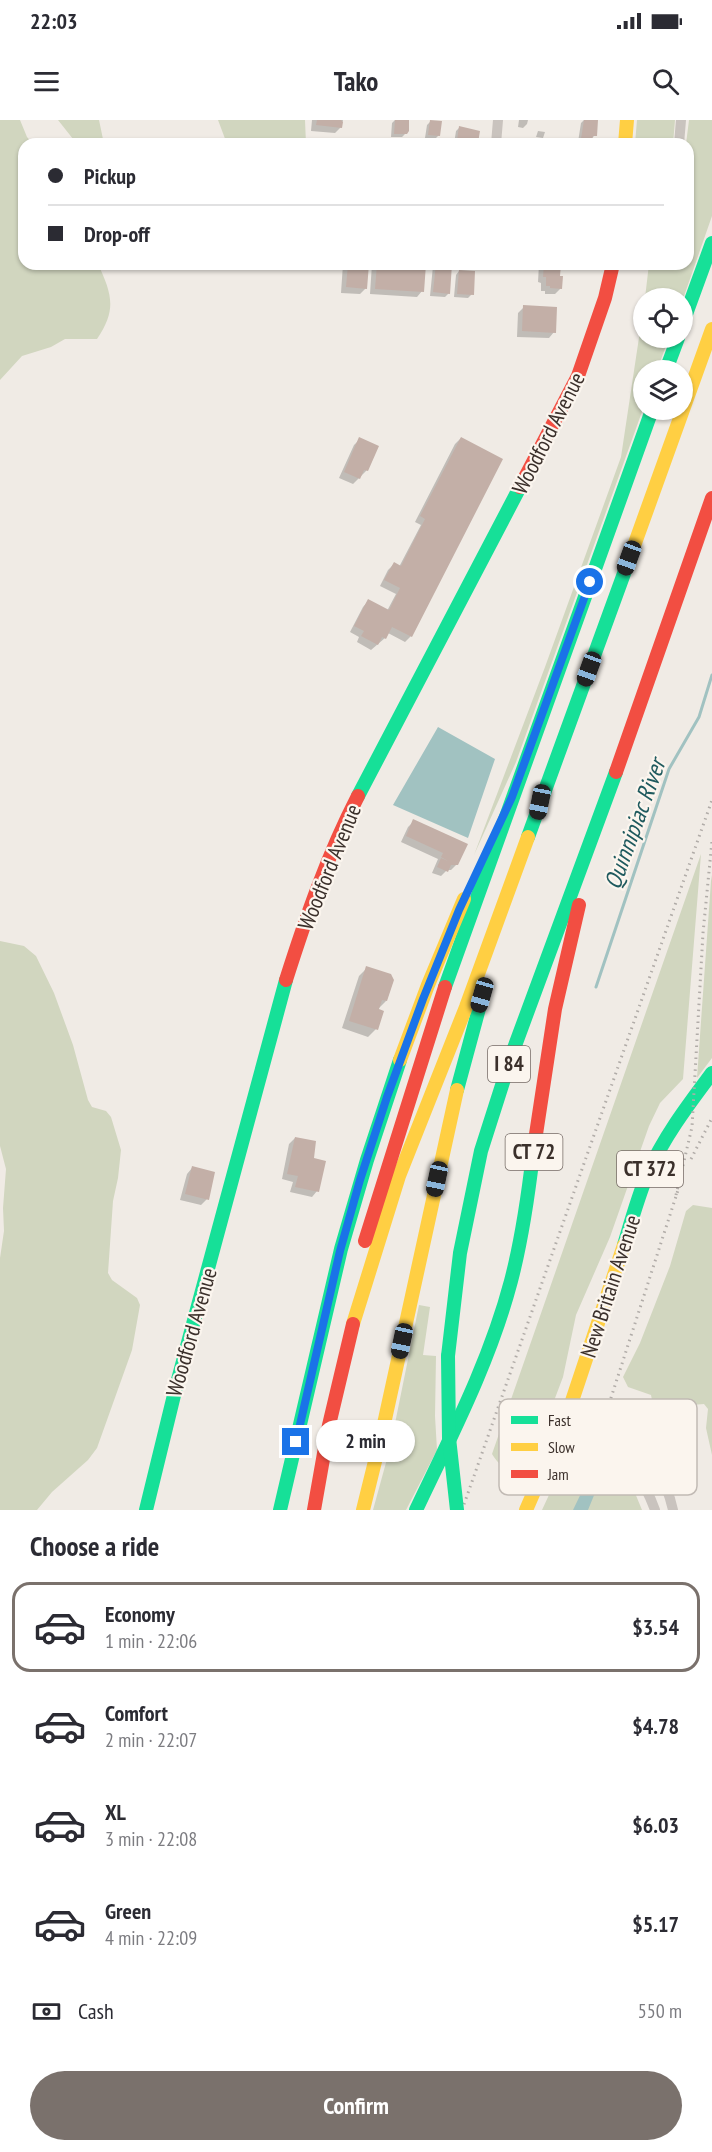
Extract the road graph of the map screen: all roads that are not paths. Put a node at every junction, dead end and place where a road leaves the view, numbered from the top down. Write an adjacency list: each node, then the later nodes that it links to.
1 (498, 120): 4 (street)
2 (627, 120): 5 (main road)
3 (681, 120): 6 (street)
4 (496, 138)
5 (626, 138)
6 (680, 138)
7 (712, 243): 9 (main road)
8 (611, 270): 22 (main road, Woodford Avenue)
9 (693, 295)
10 (712, 329): 15 (main road)
11 (648, 420): 14 (main road)
12 (712, 498): 13 (main road, I 84)
13 (612, 782): 26 (main road, CT 72); 27 (main road, I 84, bridge)
14 (512, 797): 17 (main road); 23 (main road)
15 (540, 802): 17 (main road); 25 (main road)
16 (712, 1073): 18 (main road, New Britain Avenue / CT 372)
17 (339, 1379): 24 (main road)
18 (573, 1399)
19 (533, 1495): 28 (main road, New Britain Avenue / CT 372)
20 (648, 1495): 29 (street)
21 (668, 1495): 30 (street)
22 (146, 1510)
23 (280, 1510)
24 (314, 1510)
25 (363, 1510)
26 (416, 1510)
27 (457, 1510)
28 (526, 1510)
29 (655, 1510)
30 (673, 1510)

